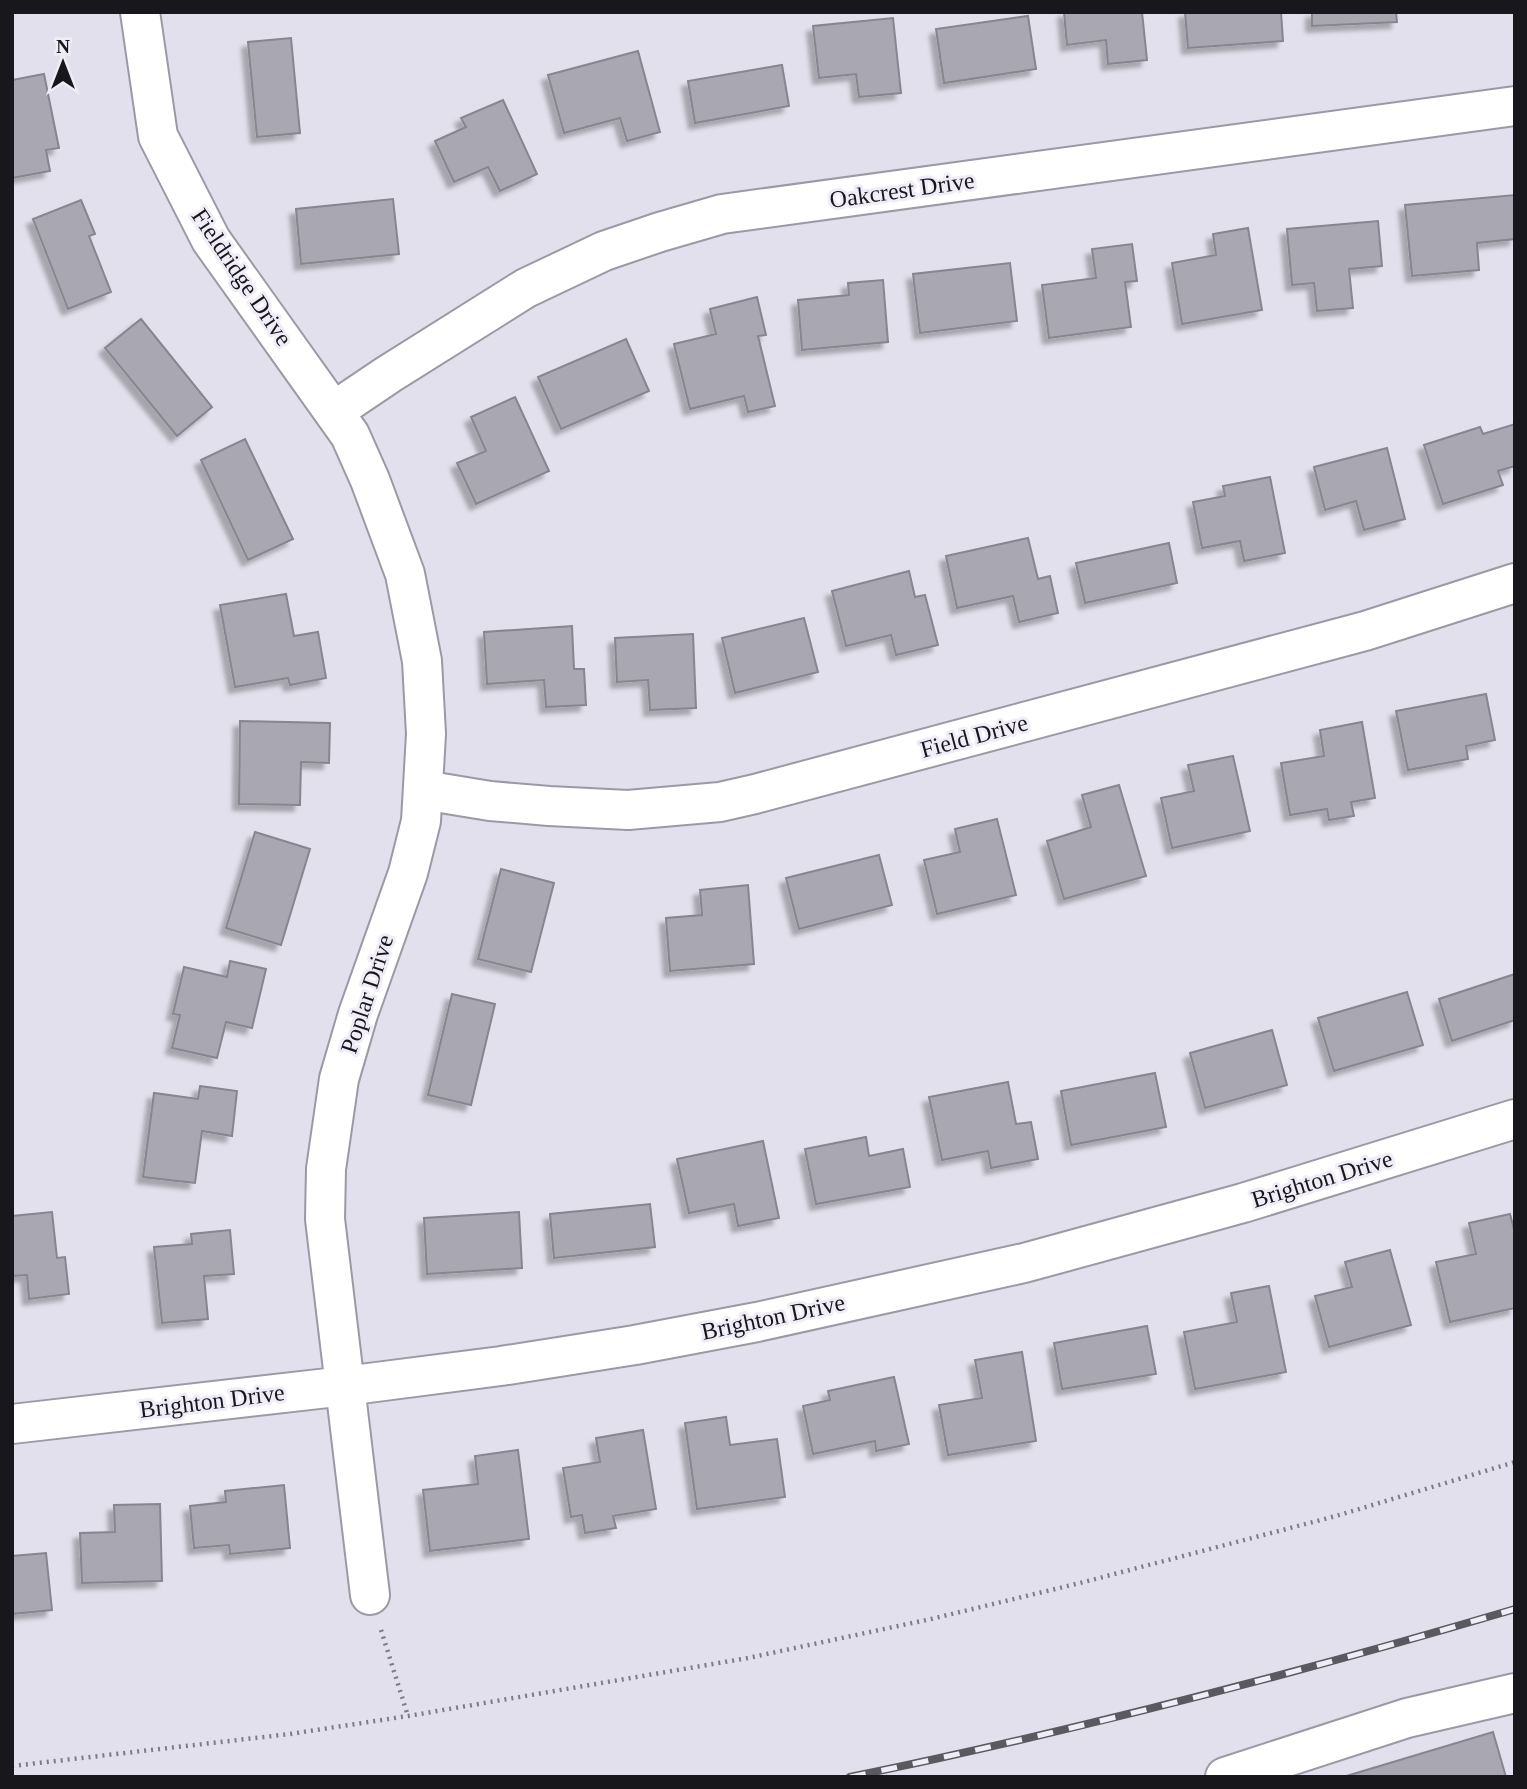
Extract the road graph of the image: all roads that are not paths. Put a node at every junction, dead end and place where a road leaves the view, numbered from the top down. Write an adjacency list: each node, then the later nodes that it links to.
1 (140, 12): 3 (street, Fieldridge Drive)
2 (1515, 106): 3 (street, Oakcrest Drive)
3 (334, 411): 5 (street, Poplar Drive)
4 (1515, 583): 5 (street, Field Drive)
5 (423, 790): 7 (street, Poplar Drive)
6 (1515, 1119): 7 (street, Brighton Drive)
7 (345, 1386): 8 (street, Brighton Drive); 9 (street, Poplar Drive)
8 (12, 1424)
9 (370, 1595)
10 (1515, 1693): 11 (street)
11 (1225, 1777)

